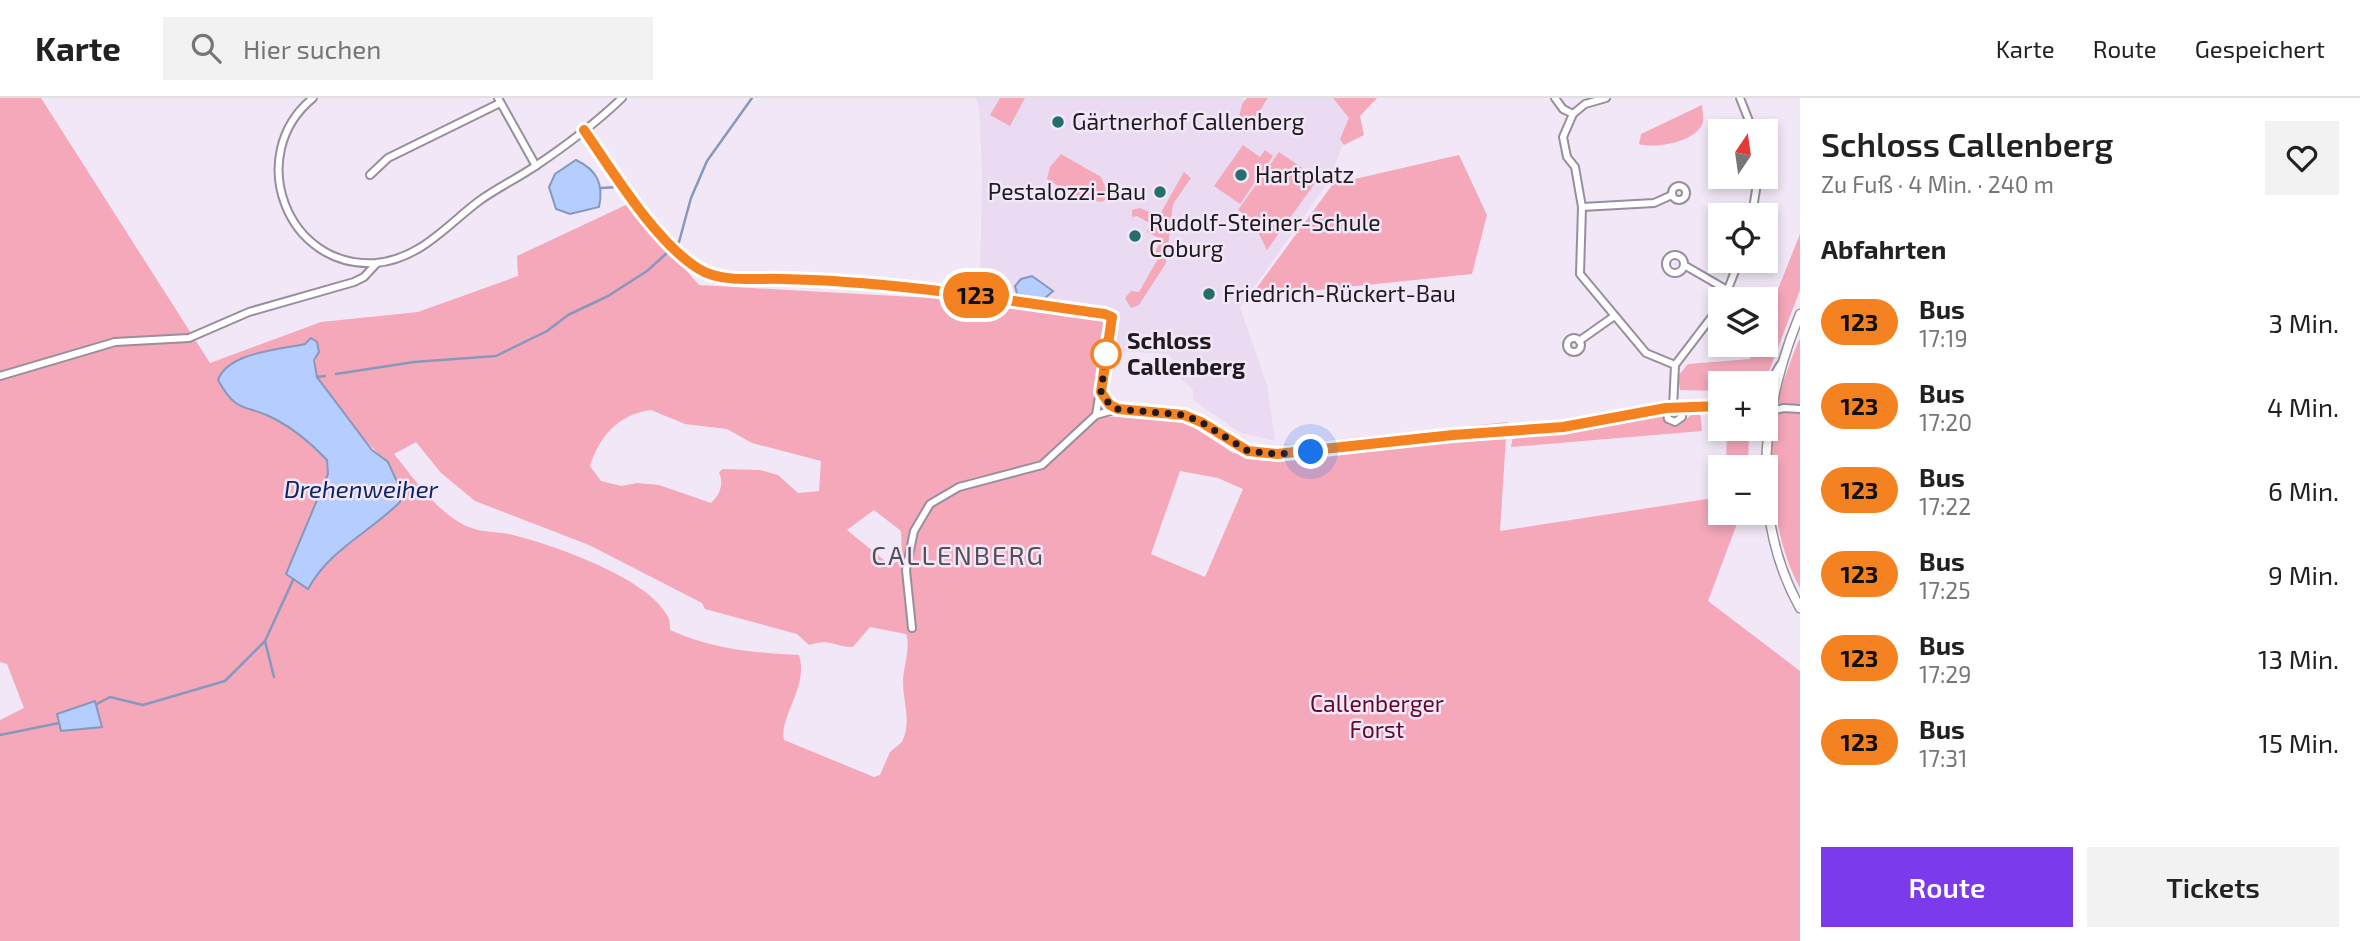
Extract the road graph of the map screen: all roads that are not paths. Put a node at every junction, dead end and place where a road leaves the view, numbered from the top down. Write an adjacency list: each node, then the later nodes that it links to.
1 (313, 98): 14 (street)
2 (622, 98): 9 (street)
3 (1555, 98): 7 (street)
4 (1606, 98): 7 (street)
5 (1740, 98): 8 (street)
6 (499, 100): 10 (street); 11 (street)
7 (1573, 114): 13 (street)
8 (1748, 119)
9 (584, 130): 10 (street); 26 (street)
10 (536, 166): 14 (street)
11 (370, 175)
12 (1672, 195): 13 (street)
13 (1583, 207): 18 (street)
14 (377, 263): 24 (street)
15 (1684, 265): 16 (street)
16 (1722, 287)
17 (1800, 314): 21 (street)
18 (1613, 317): 20 (street); 22 (street)
19 (1708, 322): 22 (street)
20 (1579, 341)
21 (1785, 357): 23 (street); 25 (street)
22 (1675, 365): 29 (street)
23 (1777, 371)
24 (0, 376)
25 (1778, 379)
26 (1101, 392): 31 (street); 33 (street)
27 (1708, 406): 28 (street)
28 (1683, 407): 29 (street); 29 (street)
29 (1670, 408): 31 (street)
30 (1778, 408): 32 (street)
31 (1118, 409): 33 (street)
32 (1800, 409)
33 (1096, 415): 36 (street)
34 (1767, 441): 35 (street)
35 (1800, 608)
36 (912, 628)

